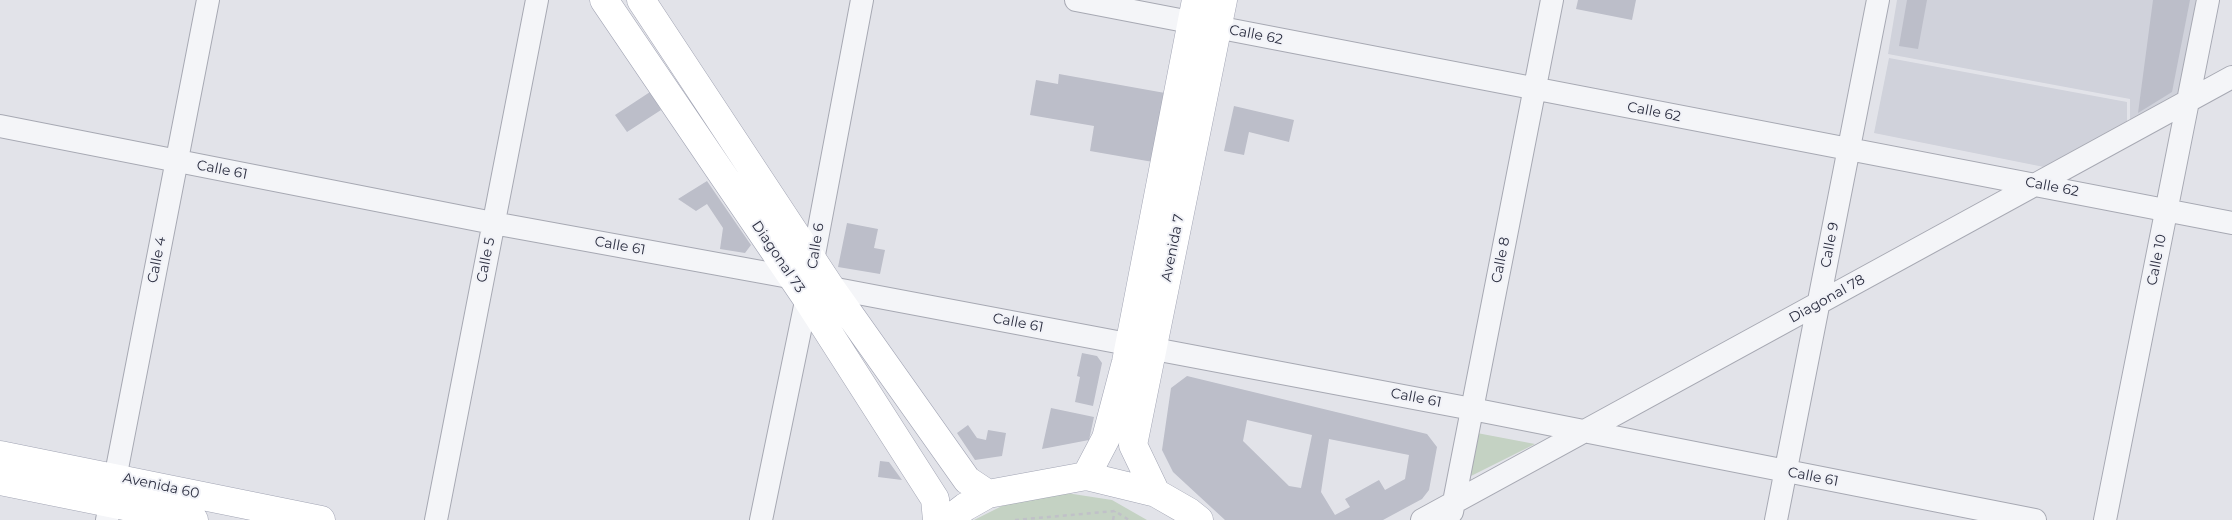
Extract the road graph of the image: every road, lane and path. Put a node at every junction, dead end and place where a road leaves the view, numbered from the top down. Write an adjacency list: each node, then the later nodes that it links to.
1 (208, 0): 17 (street, Calle 4)
2 (537, 0): 21 (street, Calle 5)
3 (604, 0): 22 (main road, Diagonal 73)
4 (641, 0): 22 (main road, Diagonal 73)
5 (862, 0): 22 (street, Calle 6)
6 (1076, 0): 11 (street, Calle 62)
7 (1223, 0): 11 (main road, Avenida 7)
8 (1552, 0): 13 (street, Calle 8)
9 (1878, 0): 16 (street, Calle 9)
10 (2208, 0): 14 (street, Calle 10)
11 (1202, 16): 13 (street, Calle 62); 24 (main road, Avenida 7)
12 (2232, 77): 14 (street, Diagonal 78)
13 (1534, 89): 16 (street, Calle 62); 25 (street, Calle 8)
14 (2188, 101): 18 (street, Diagonal 78); 19 (street, Calle 10)
15 (0, 126): 17 (street, Calle 61)
16 (1849, 149): 18 (street, Calle 62); 23 (street, Calle 9)
17 (176, 161): 21 (street, Calle 61); 33 (street, Calle 4)
18 (2036, 184): 19 (street, Calle 62); 23 (street, Diagonal 78)
19 (2167, 210): 20 (street, Calle 62); 48 (street, Calle 10)
20 (2232, 223)
21 (493, 224): 22 (street, Calle 61); 39 (street, Calle 5)
22 (811, 281): 24 (street, Calle 61); 31 (main road, Diagonal 73); 36 (main road, Diagonal 73); 40 (street, Calle 6)
23 (1819, 304): 26 (street, Diagonal 78); 28 (street, Calle 9)
24 (1141, 347): 25 (street, Calle 61); 29 (main road, Avenida 7); 32 (main road, Avenida 7)
25 (1472, 409): 26 (street, Calle 61); 35 (street, Calle 8)
26 (1586, 431): 28 (street, Calle 61); 35 (street, Diagonal 78)
27 (0, 455): 33 (main road, Avenida 60)
28 (1786, 472): 46 (street, Calle 9); 47 (street, Calle 61)
29 (1086, 476): 31 (main road); 32 (main road)
30 (0, 481): 33 (main road, Avenida 60)
31 (977, 487): 36 (main road)
32 (1156, 493): 44 (main road)
33 (111, 500): 37 (main road, Avenida 60); 38 (main road, Avenida 60)
34 (1115, 511): 41 (path); 42 (path); 43 (path)
35 (1452, 511): 45 (street, Diagonal 78)
36 (940, 513)
37 (194, 520)
38 (321, 520)
39 (436, 520)
40 (761, 520)
41 (1015, 520)
42 (1113, 520)
43 (1129, 520)
44 (1199, 520)
45 (1422, 520)
46 (1776, 520)
47 (2035, 520)
48 (2105, 520)

